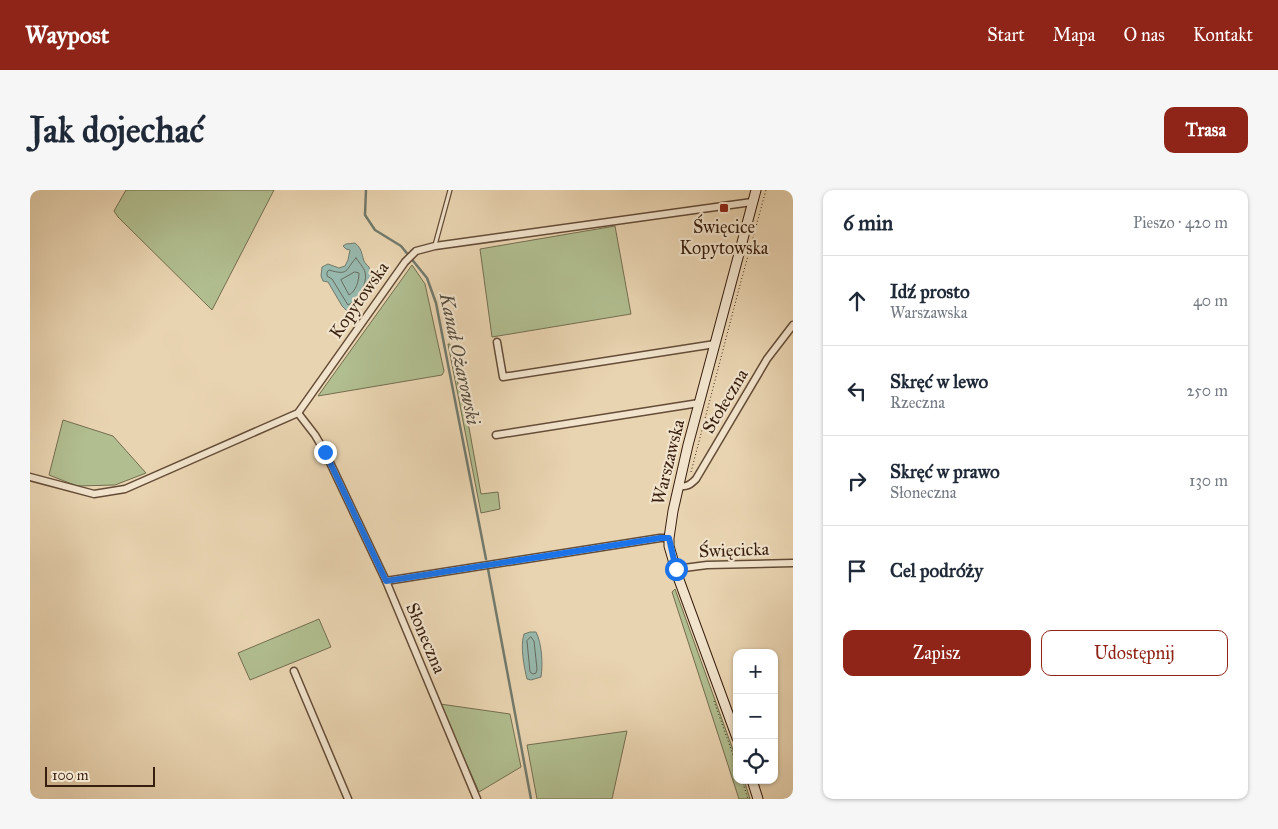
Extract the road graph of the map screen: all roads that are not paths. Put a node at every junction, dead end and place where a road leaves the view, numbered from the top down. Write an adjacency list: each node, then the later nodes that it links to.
1 (450, 190): 4 (lane)
2 (756, 190): 3 (main road, Warszawska)
3 (752, 202): 4 (street, Kopytowska); 7 (main road, Warszawska)
4 (434, 246): 9 (street, Kopytowska)
5 (793, 325): 12 (street, Stołeczna)
6 (497, 342): 7 (street)
7 (715, 344): 8 (main road, Warszawska)
8 (699, 403): 10 (street); 12 (main road, Warszawska)
9 (298, 412): 11 (street); 16 (street, Słoneczna)
10 (496, 435)
11 (30, 476)
12 (679, 486): 13 (main road, Warszawska)
13 (669, 538): 15 (main road, Warszawska); 16 (street)
14 (793, 563): 15 (street, Święcicka)
15 (676, 569): 18 (main road, Warszawska)
16 (386, 581): 21 (street, Słoneczna)
17 (294, 671): 20 (street)
18 (733, 727)
19 (753, 784): 22 (main road)
20 (348, 799)
21 (477, 799)
22 (758, 799)

